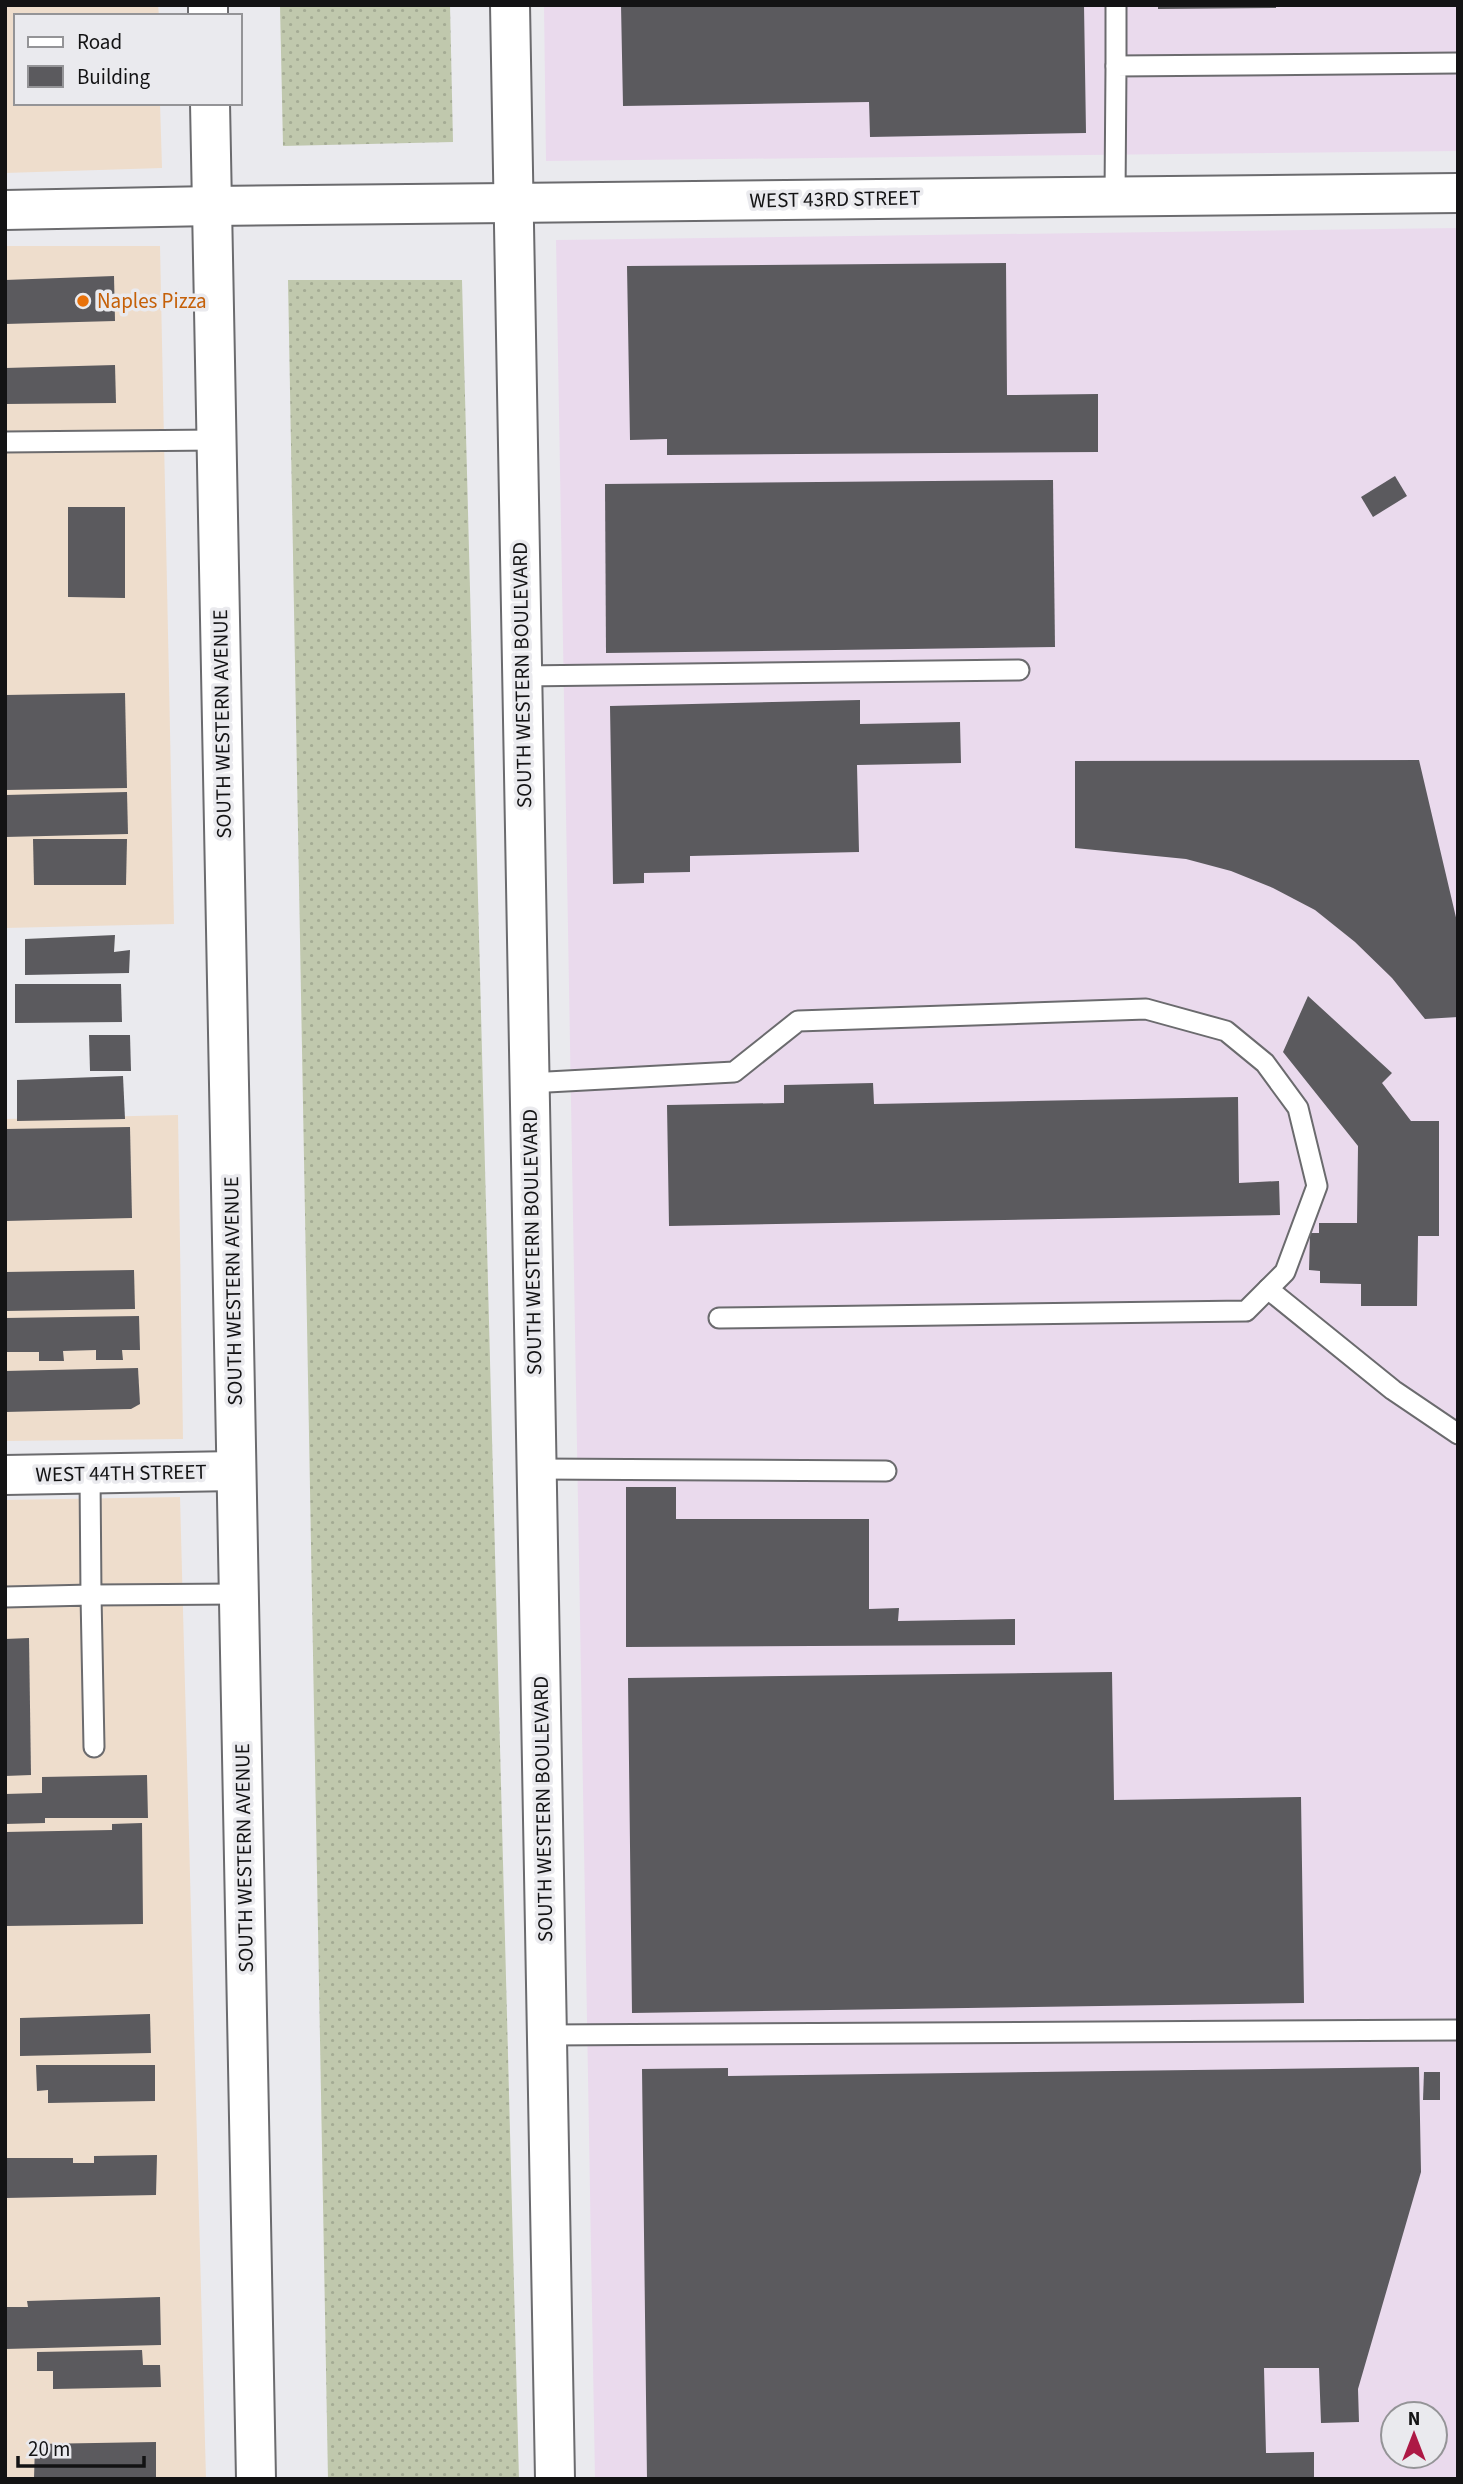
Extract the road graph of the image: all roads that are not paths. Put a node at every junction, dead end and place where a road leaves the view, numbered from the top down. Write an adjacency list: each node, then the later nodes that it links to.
1 (510, 5): 8 (street, SOUTH WESTERN BOULEVARD)
2 (1116, 5): 4 (lane)
3 (1458, 62): 4 (lane)
4 (1116, 66): 7 (lane)
5 (210, 105): 9 (street, SOUTH WESTERN AVENUE)
6 (1458, 193): 7 (street, WEST 43RD STREET)
7 (1115, 197): 8 (street, WEST 43RD STREET)
8 (514, 203): 9 (street, WEST 43RD STREET); 14 (street, SOUTH WESTERN BOULEVARD)
9 (212, 206): 10 (street, WEST 43RD STREET); 11 (street, SOUTH WESTERN AVENUE)
10 (5, 210)
11 (216, 440): 12 (lane); 20 (street, SOUTH WESTERN AVENUE)
12 (5, 442)
13 (1019, 670): 14 (lane)
14 (522, 676): 15 (street, SOUTH WESTERN BOULEVARD)
15 (529, 1083): 16 (lane); 19 (street, SOUTH WESTERN BOULEVARD)
16 (1268, 1289): 17 (lane); 18 (lane)
17 (719, 1318)
18 (1458, 1434)
19 (537, 1469): 21 (lane); 29 (street, SOUTH WESTERN BOULEVARD)
20 (236, 1471): 22 (street, WEST 44TH STREET); 24 (street, SOUTH WESTERN AVENUE)
21 (886, 1471)
22 (90, 1474): 23 (street, WEST 44TH STREET); 25 (lane)
23 (5, 1475)
24 (239, 1594): 25 (lane); 30 (street, SOUTH WESTERN AVENUE)
25 (91, 1595): 26 (lane); 27 (lane)
26 (5, 1597)
27 (94, 1747)
28 (1458, 2030): 29 (lane)
29 (547, 2035): 31 (street, SOUTH WESTERN BOULEVARD)
30 (256, 2479)
31 (555, 2479)

